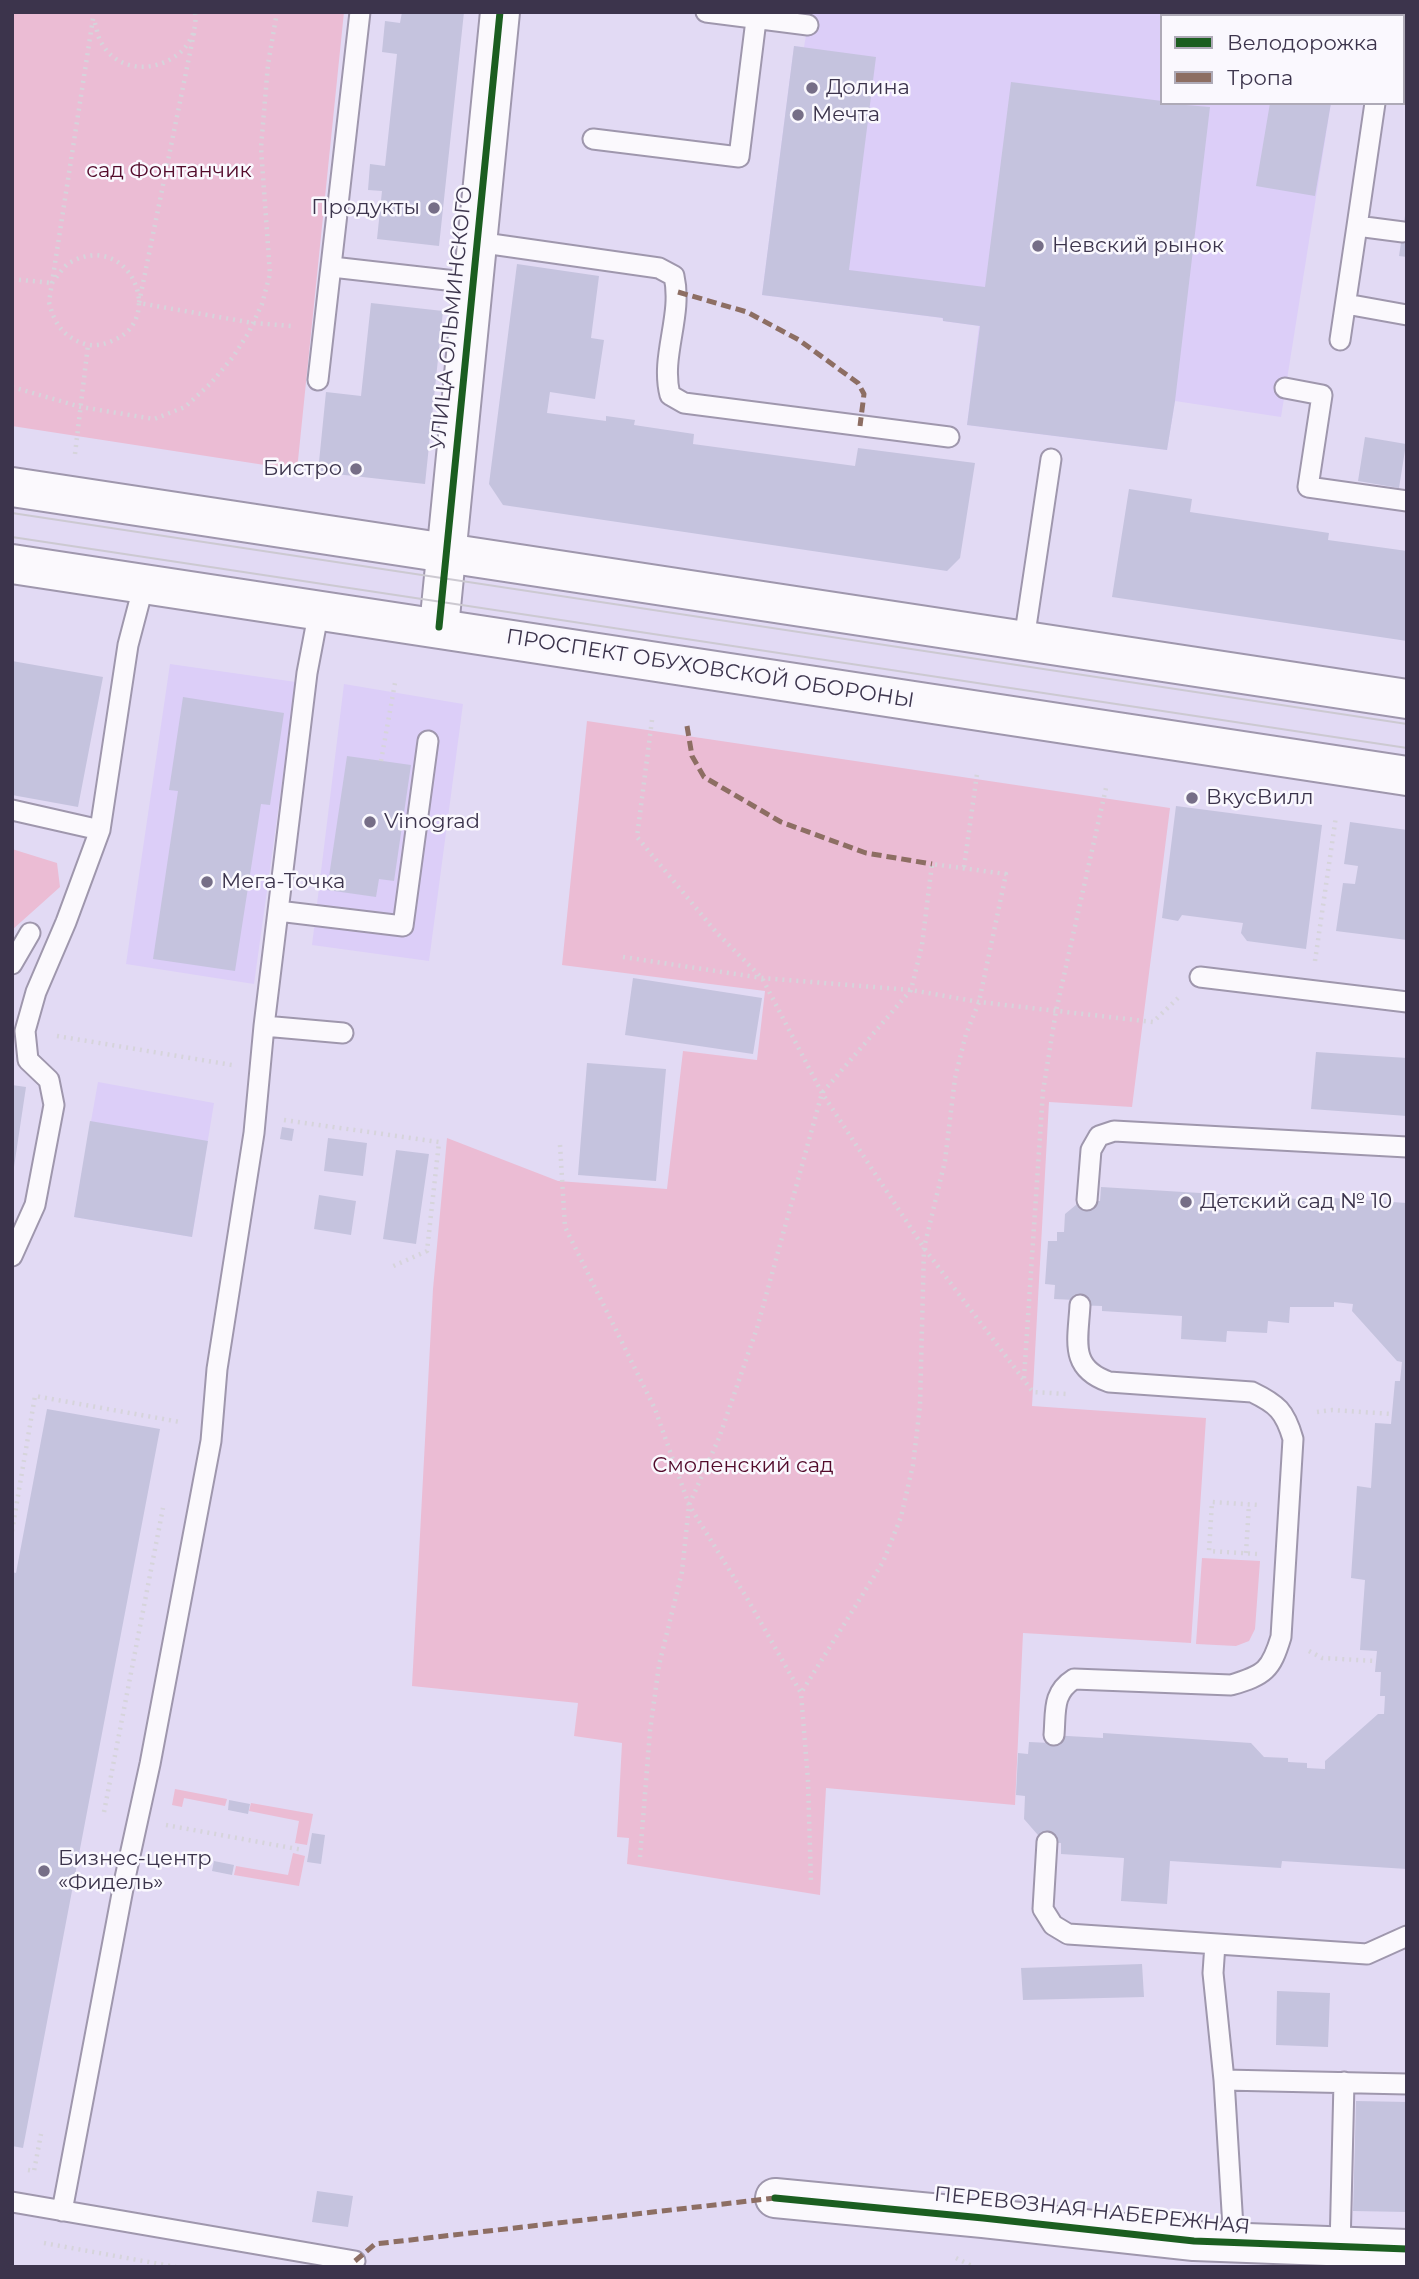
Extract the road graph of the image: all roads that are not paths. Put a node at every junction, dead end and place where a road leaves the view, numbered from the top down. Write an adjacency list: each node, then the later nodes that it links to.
1 (360, 12): 11 (lane)
2 (500, 12): 10 (main road, УЛИЦА ОЛЬМИНСКОГО)
3 (706, 12): 4 (lane)
4 (757, 15): 5 (lane); 7 (lane)
5 (808, 25)
6 (1375, 105): 8 (lane)
7 (593, 139)
8 (1357, 226): 9 (lane); 13 (lane)
9 (1403, 232)
10 (477, 242): 12 (main road, УЛИЦА ОЛЬМИНСКОГО); 18 (lane)
11 (332, 267): 12 (lane); 16 (lane)
12 (473, 283): 22 (main road, УЛИЦА ОЛЬМИНСКОГО)
13 (1346, 304): 14 (lane); 15 (lane)
14 (1407, 315)
15 (1340, 340)
16 (318, 380)
17 (1285, 388): 21 (lane)
18 (949, 438)
19 (1051, 459): 27 (lane)
20 (12, 487): 22 (main road)
21 (1407, 501)
22 (447, 553): 26 (main road, УЛИЦА ОЛЬМИНСКОГО); 27 (main road)
23 (12, 564): 24 (main road, ПРОСПЕКТ ОБУХОВСКОЙ ОБОРОНЫ)
24 (144, 584): 25 (main road, ПРОСПЕКТ ОБУХОВСКОЙ ОБОРОНЫ); 32 (lane)
25 (319, 610): 26 (main road, ПРОСПЕКТ ОБУХОВСКОЙ ОБОРОНЫ); 33 (lane)
26 (439, 628): 30 (main road, ПРОСПЕКТ ОБУХОВСКОЙ ОБОРОНЫ)
27 (1024, 640): 28 (main road)
28 (1407, 699)
29 (428, 741): 33 (lane)
30 (1407, 776)
31 (12, 810): 32 (lane)
32 (100, 830): 42 (lane)
33 (278, 911): 38 (lane)
34 (30, 933): 35 (lane)
35 (12, 964)
36 (1200, 977): 37 (lane)
37 (1407, 1002)
38 (264, 1026): 39 (lane); 53 (lane)
39 (343, 1033)
40 (1407, 1147): 41 (lane)
41 (1087, 1200)
42 (12, 1256)
43 (1080, 1305): 44 (lane)
44 (1054, 1735)
45 (1047, 1842): 47 (lane)
46 (1407, 1936): 47 (lane)
47 (1215, 1944): 48 (lane)
48 (1224, 2080): 49 (lane); 54 (lane)
49 (1344, 2082): 50 (lane); 55 (lane)
50 (1407, 2084)
51 (775, 2198): 54 (main road, ПЕРЕВОЗНАЯ НАБЕРЕЖНАЯ)
52 (12, 2202): 53 (lane)
53 (62, 2211): 57 (lane)
54 (1234, 2244): 55 (main road, ПЕРЕВОЗНАЯ НАБЕРЕЖНАЯ)
55 (1340, 2248): 56 (main road, ПЕРЕВОЗНАЯ НАБЕРЕЖНАЯ)
56 (1407, 2249)
57 (355, 2261)

